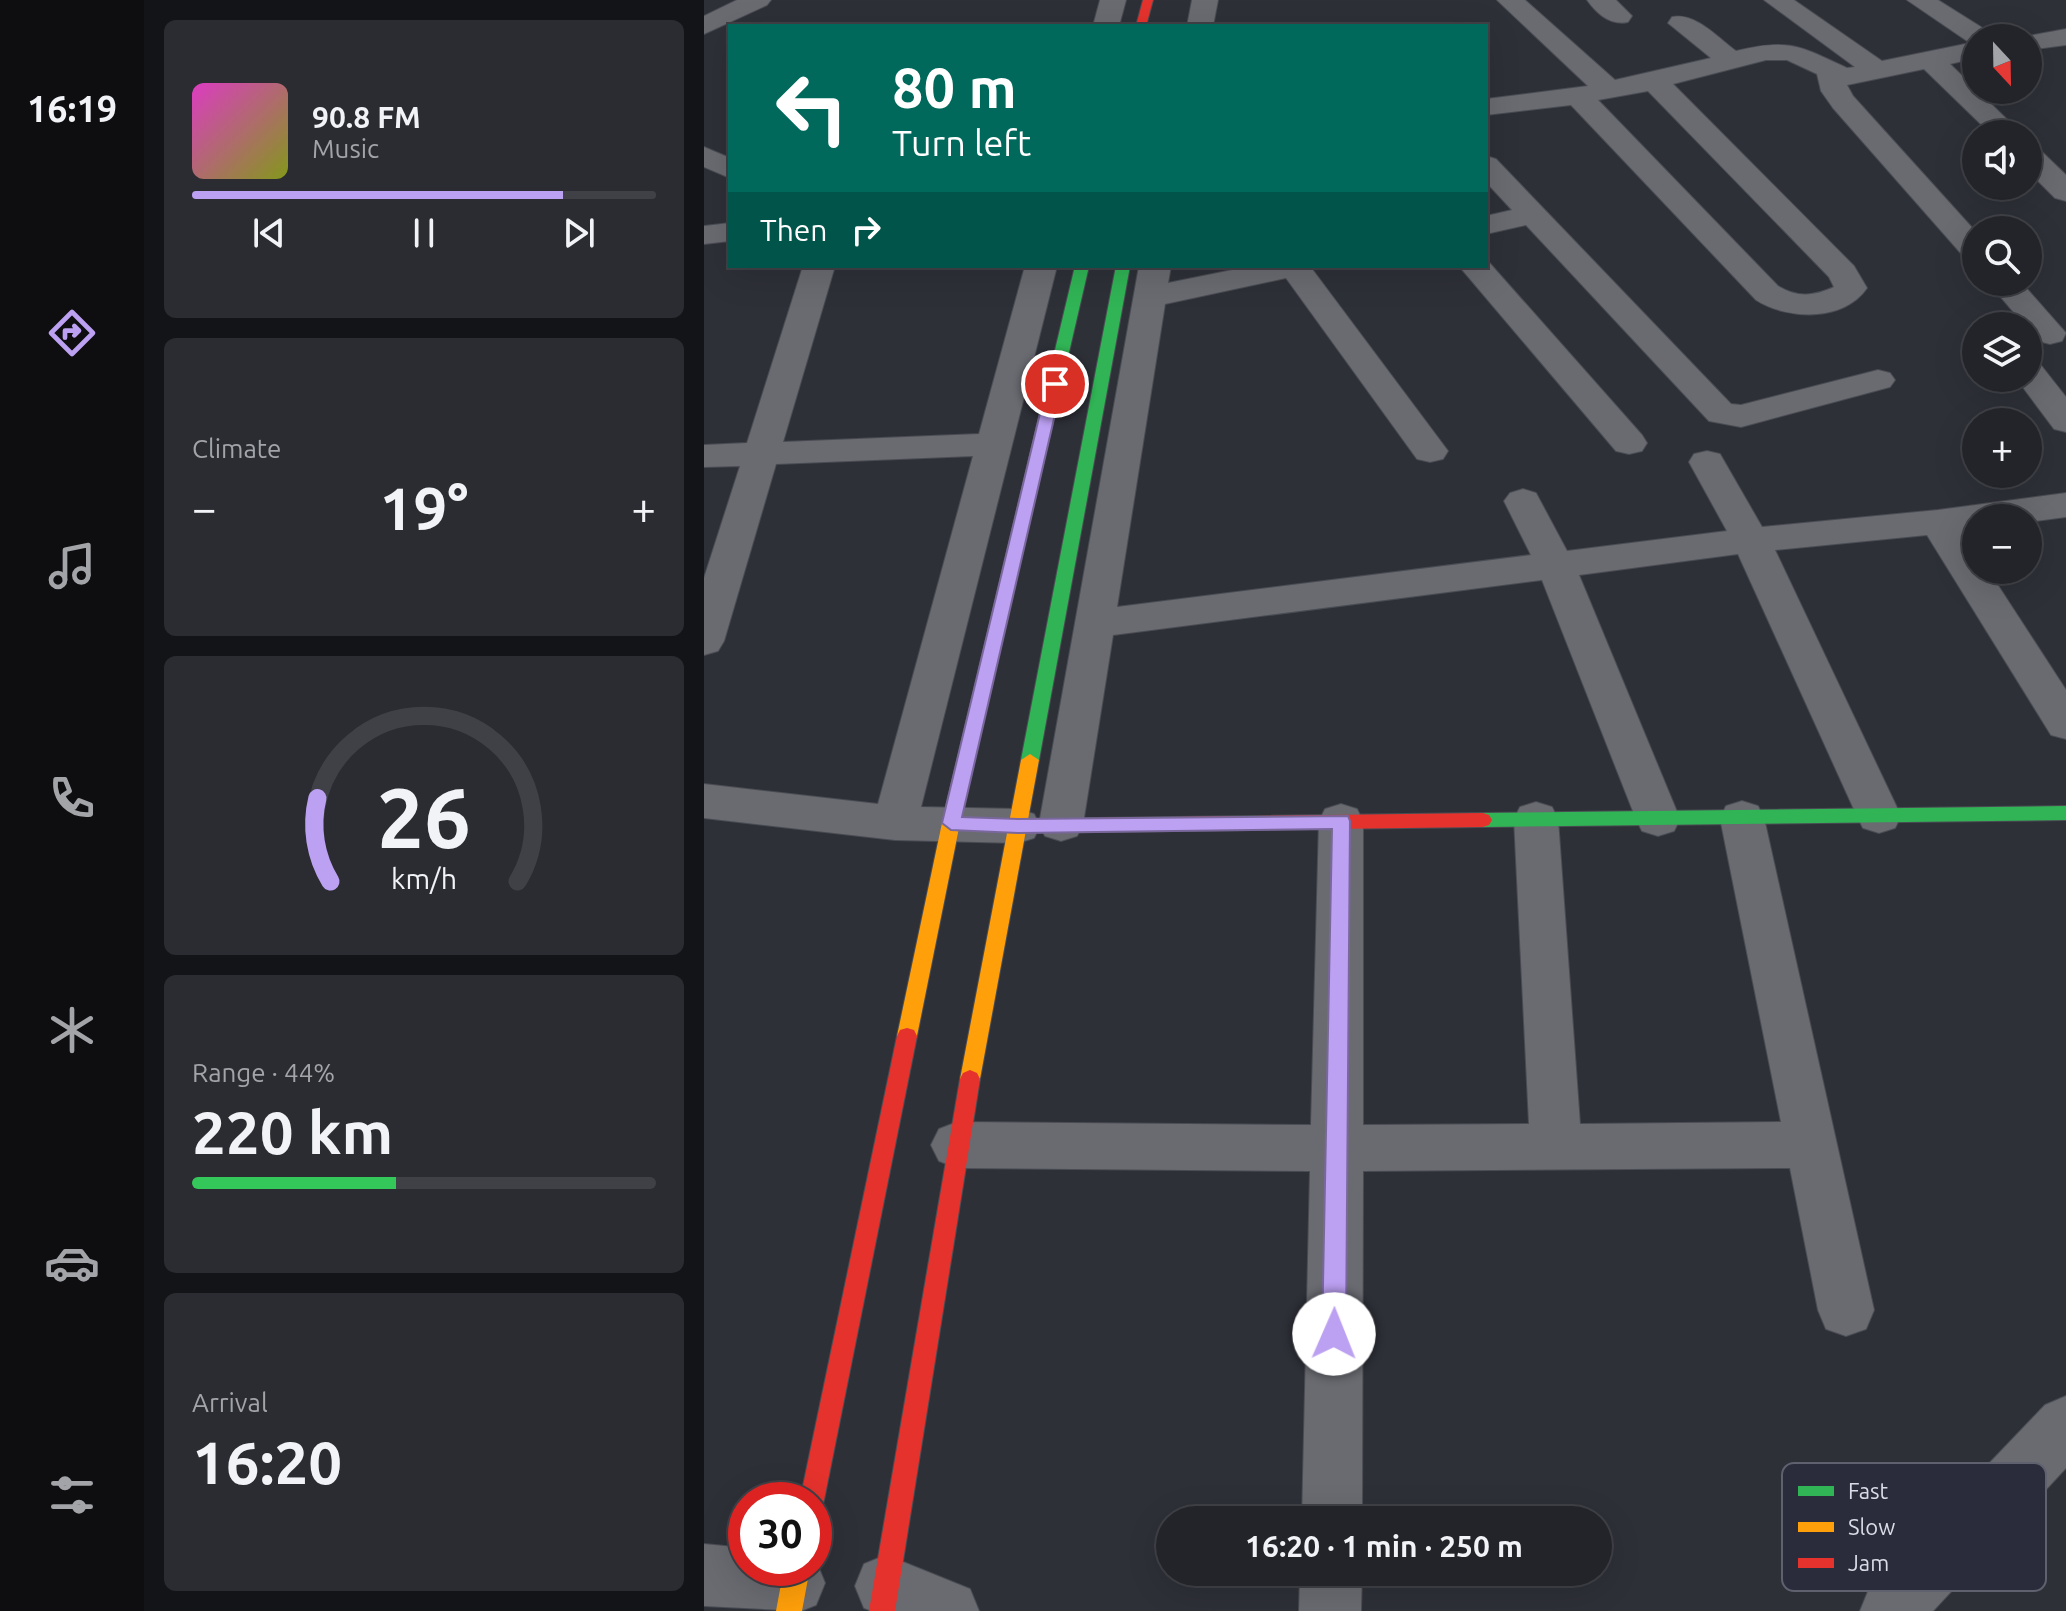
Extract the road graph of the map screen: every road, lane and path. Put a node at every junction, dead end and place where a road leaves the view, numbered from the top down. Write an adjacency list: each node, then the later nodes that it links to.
1 (1113, 0): 10 (street)
2 (1148, 0): 11 (main road)
3 (1205, 0): 12 (street)
4 (1510, 0): 23 (street)
5 (1777, 0): 20 (street)
6 (1920, 0): 14 (street)
7 (704, 2): 8 (street)
8 (746, 5): 13 (street)
9 (1681, 23): 19 (street)
10 (1107, 24)
11 (1142, 24)
12 (1200, 24)
13 (704, 26)
14 (1962, 27)
15 (2066, 37): 16 (street)
16 (2042, 40)
17 (1962, 53): 18 (street)
18 (1930, 60): 20 (street); 26 (street)
19 (1732, 61): 21 (street); 22 (street)
20 (1879, 71): 21 (street)
21 (1830, 72): 34 (street)
22 (1654, 81): 23 (street); 24 (street)
23 (1609, 90): 24 (street)
24 (1578, 96): 25 (street)
25 (1488, 107)
26 (1993, 120)
27 (704, 156): 30 (street)
28 (2045, 163): 31 (street)
29 (1488, 167): 32 (street)
30 (728, 168)
31 (2066, 192)
32 (1532, 215): 33 (street); 45 (street)
33 (1488, 225)
34 (1962, 235)
35 (818, 268): 51 (street)
36 (1040, 268): 49 (street)
37 (1082, 268): 70 (main road)
38 (1123, 268): 72 (main road)
39 (1278, 268): 42 (street)
40 (1297, 268): 50 (street)
41 (1477, 268): 48 (street)
42 (1152, 282): 59 (street)
43 (2016, 296): 44 (street)
44 (2048, 335)
45 (1878, 380)
46 (2042, 389): 47 (street)
47 (2066, 421)
48 (1629, 443)
49 (994, 444): 51 (street); 69 (street)
50 (1430, 451)
51 (761, 453): 52 (street); 60 (street)
52 (704, 456)
53 (1707, 462): 57 (street)
54 (1523, 501): 58 (street)
55 (2066, 505): 56 (street)
56 (1938, 522): 57 (street); 61 (street)
57 (1751, 540): 58 (street); 64 (street)
58 (1556, 566): 59 (street); 67 (street)
59 (1094, 624): 71 (street)
60 (704, 641)
61 (2066, 724)
62 (704, 801): 69 (street)
63 (2066, 813): 64 (main road)
64 (1879, 816): 65 (main road)
65 (1742, 818): 67 (main road); 74 (street)
66 (1536, 819): 67 (main road); 68 (main road); 75 (street)
67 (1658, 819)
68 (1341, 821): 71 (main road); 76 (street)
69 (895, 823): 70 (street)
70 (951, 823): 72 (street); 80 (main road)
71 (1061, 824): 72 (main road)
72 (1018, 826): 73 (main road)
73 (957, 1145): 76 (street); 86 (main road)
74 (1811, 1145): 75 (street); 77 (street)
75 (1556, 1146): 76 (street)
76 (1337, 1148): 81 (street)
77 (1846, 1310)
78 (2066, 1425): 79 (street)
79 (2030, 1463)
80 (816, 1482)
81 (1332, 1506)
82 (704, 1575): 84 (street)
83 (1331, 1586): 88 (street)
84 (794, 1587)
85 (1910, 1591): 89 (street)
86 (884, 1598): 87 (street)
87 (948, 1611)
88 (1330, 1611)
89 (1891, 1611)

